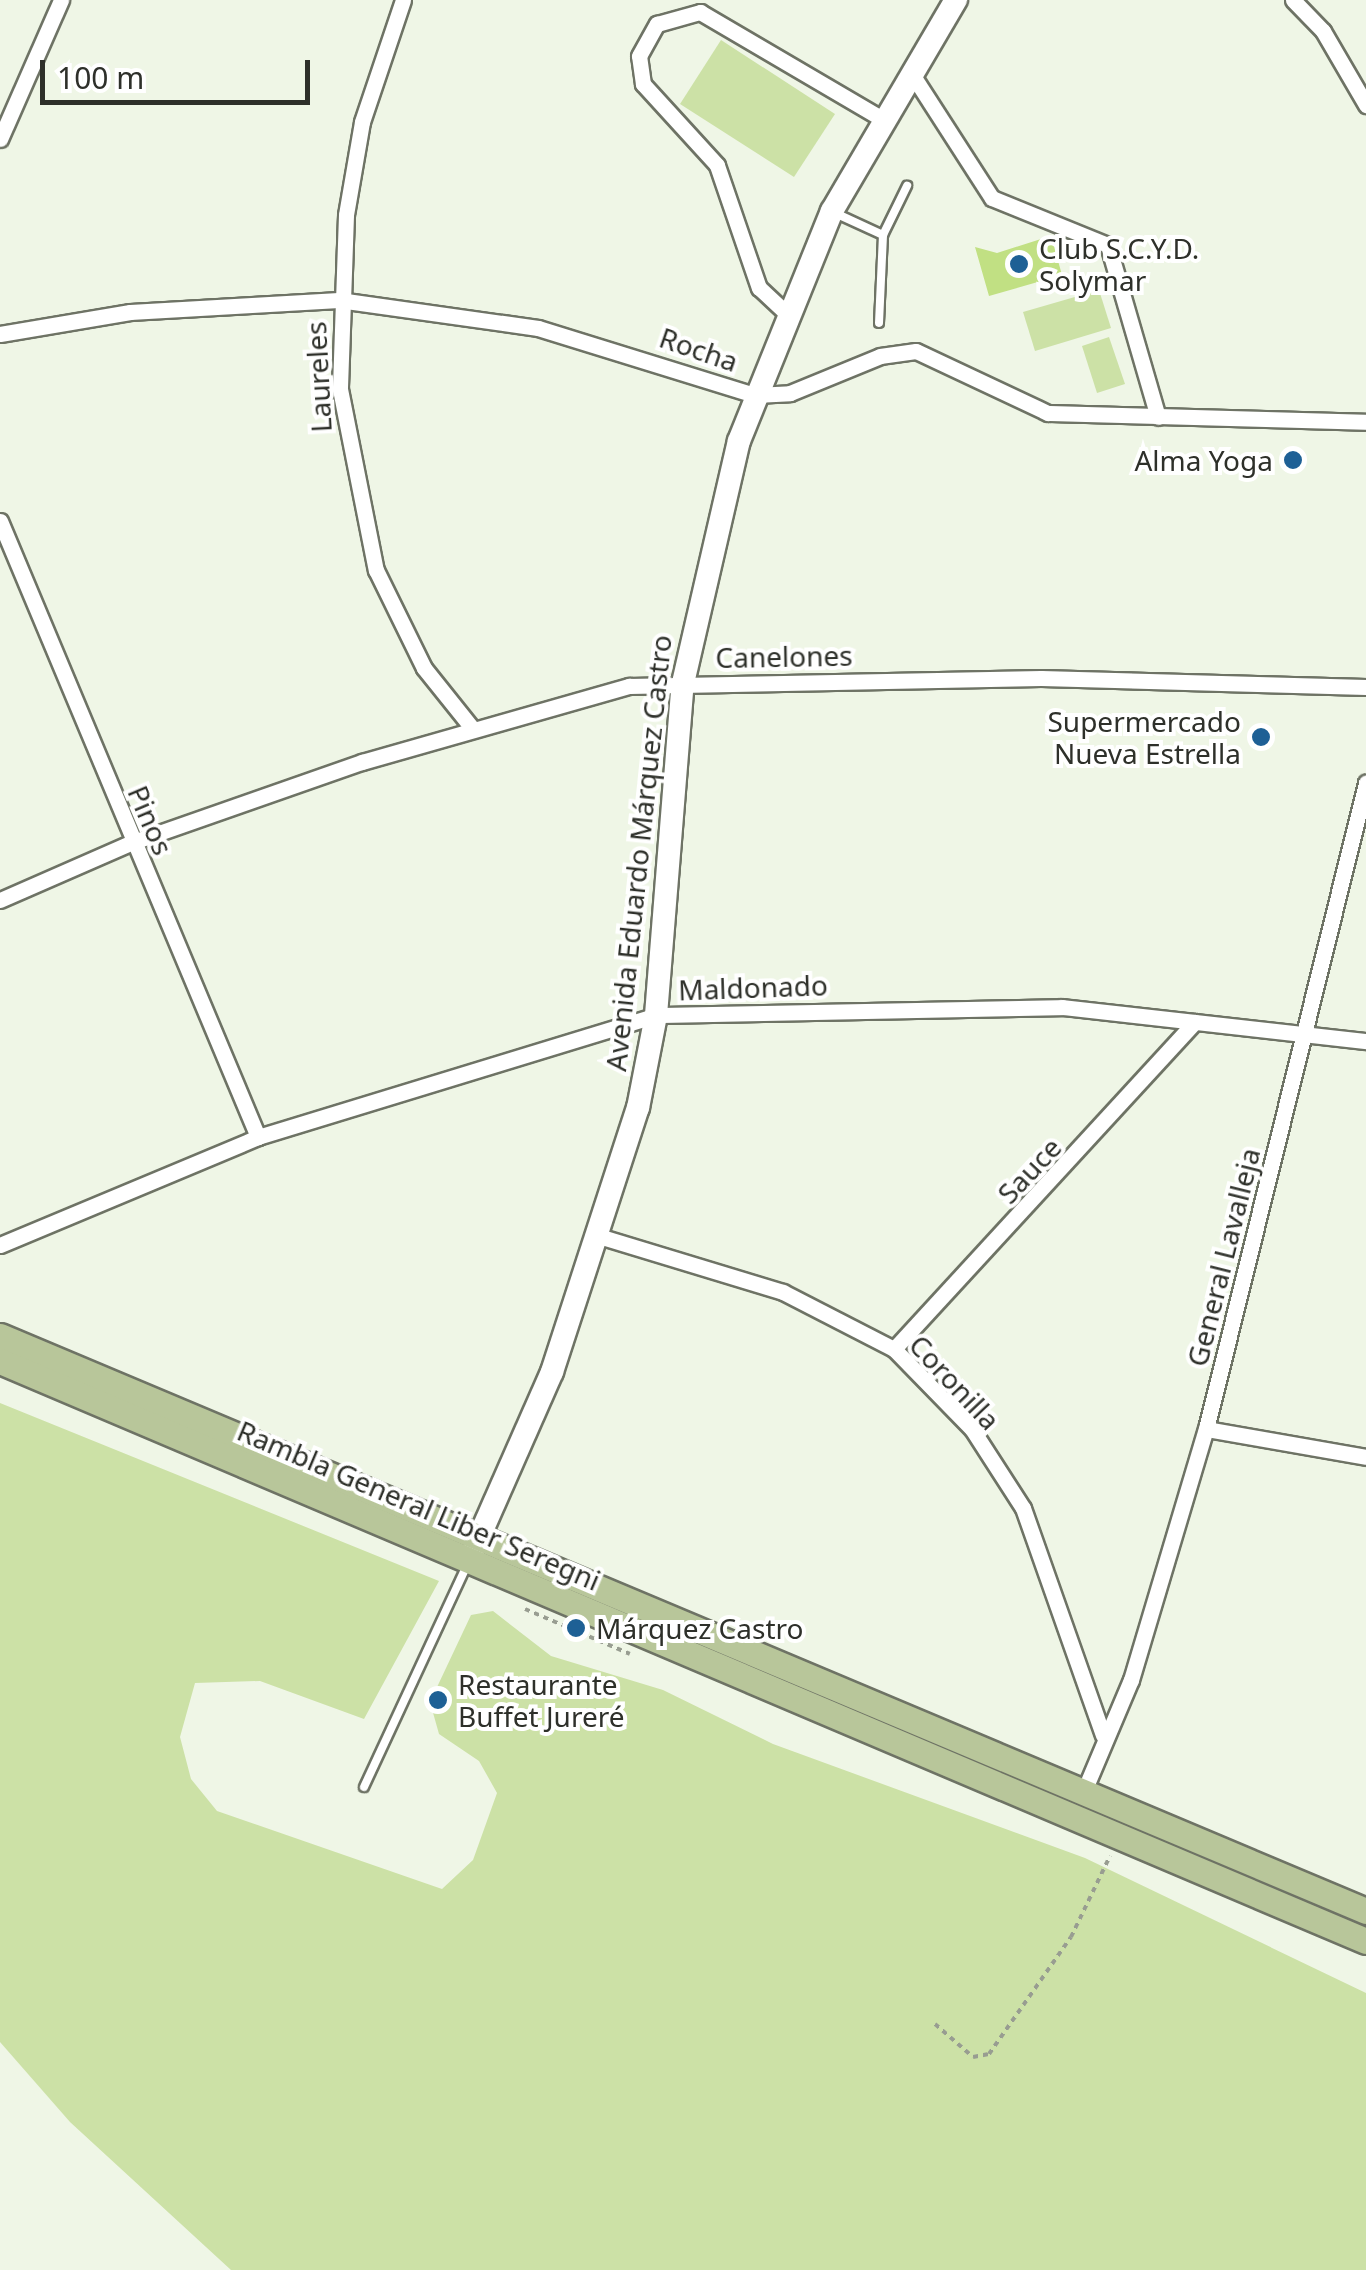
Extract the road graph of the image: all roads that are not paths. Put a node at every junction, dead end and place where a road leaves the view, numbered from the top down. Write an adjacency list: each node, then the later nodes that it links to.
1 (61, 0): 8 (street)
2 (403, 0): 12 (street, Laureles)
3 (956, 0): 5 (street, Avenida Eduardo Márquez Castro)
4 (1293, 0): 6 (street)
5 (910, 72): 7 (street, Avenida Eduardo Márquez Castro); 17 (street)
6 (1366, 106)
7 (881, 118): 10 (street, Avenida Eduardo Márquez Castro); 13 (street)
8 (0, 139)
9 (907, 186): 11 (lane)
10 (832, 211): 11 (lane); 13 (street, Avenida Eduardo Márquez Castro)
11 (883, 236): 14 (lane)
12 (339, 300): 15 (street, Rocha); 16 (street, Rocha); 22 (street, Laureles)
13 (784, 311): 16 (street, Avenida Eduardo Márquez Castro)
14 (880, 322)
15 (0, 334)
16 (755, 395): 17 (street, Rocha); 20 (street, Avenida Eduardo Márquez Castro)
17 (1158, 417): 18 (street, Rocha)
18 (1366, 422)
19 (0, 521): 24 (street, Pinos)
20 (683, 683): 21 (street, Canelones); 22 (street, Canelones); 26 (street, Avenida Eduardo Márquez Castro)
21 (1366, 687)
22 (472, 728): 24 (street, Canelones)
23 (1366, 783): 28 (street, General Lavalleja)
24 (132, 842): 25 (street, Canelones); 30 (street, Pinos)
25 (0, 900)
26 (656, 1015): 27 (street, Maldonado); 30 (street, Maldonado); 31 (street, Avenida Eduardo Márquez Castro)
27 (1195, 1022): 28 (street, Maldonado); 34 (street, Sauce)
28 (1304, 1030): 29 (street, Maldonado); 36 (street, General Lavalleja)
29 (1366, 1041)
30 (258, 1137): 32 (street, Maldonado)
31 (602, 1237): 34 (street, Coronilla); 38 (street, Avenida Eduardo Márquez Castro)
32 (0, 1245)
33 (0, 1336): 38 (main road, Rambla General Liber Seregni)
34 (894, 1350): 39 (street, Coronilla)
35 (0, 1361): 38 (main road, Rambla General Liber Seregni)
36 (1206, 1429): 37 (street); 39 (street, General Lavalleja)
37 (1366, 1457)
38 (475, 1547): 40 (lane); 41 (main road, Rambla General Liber Seregni); 43 (main road, Rambla General Liber Seregni)
39 (1104, 1735): 41 (street, General Lavalleja)
40 (364, 1787)
41 (1084, 1791): 42 (main road, Rambla General Liber Seregni)
42 (1366, 1911)
43 (1366, 1941)

